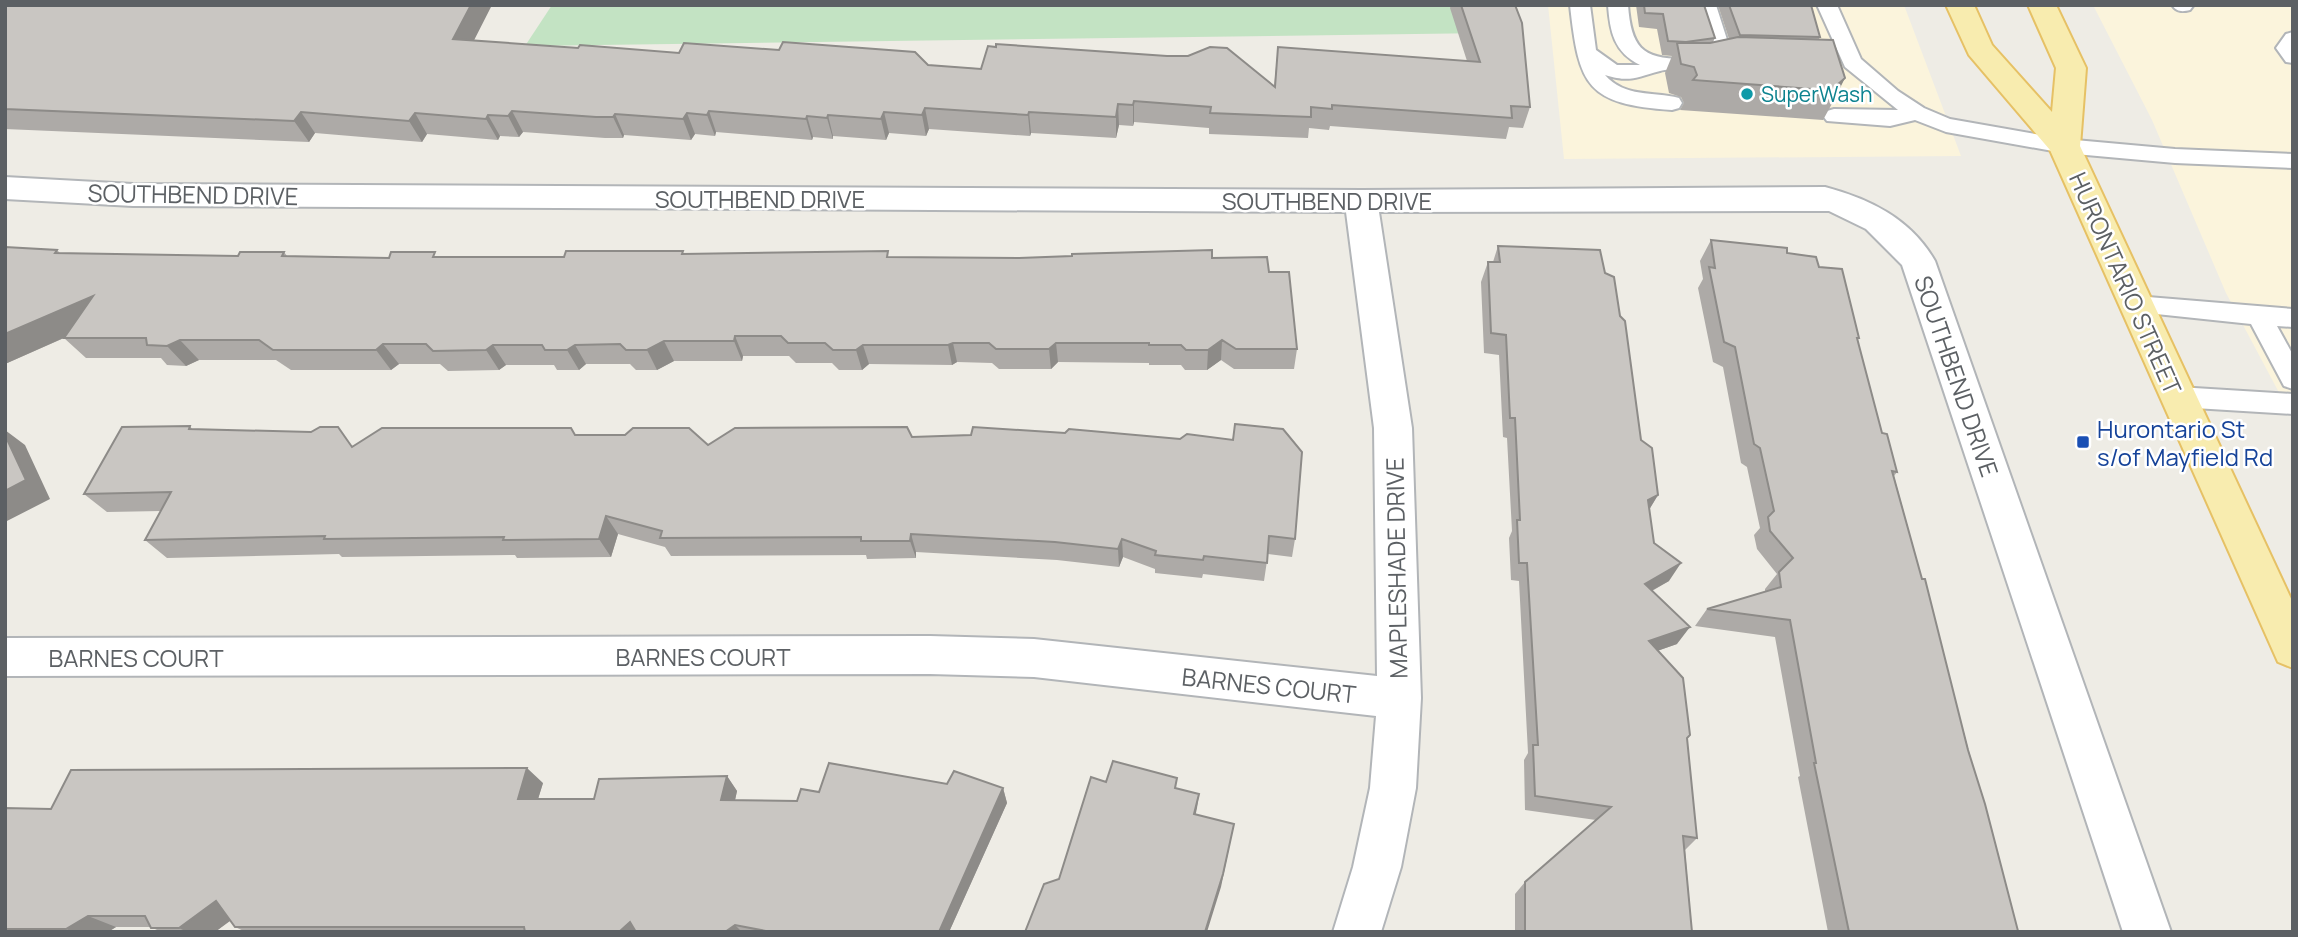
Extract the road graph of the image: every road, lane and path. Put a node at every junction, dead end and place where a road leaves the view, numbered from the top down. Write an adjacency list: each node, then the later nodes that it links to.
1 (1580, 5): 8 (lane)
2 (1618, 5): 14 (lane)
3 (1706, 5): 10 (lane)
4 (1827, 5): 13 (lane)
5 (1960, 5): 18 (main road, HURONTARIO STREET)
6 (2042, 5): 18 (main road, HURONTARIO STREET)
7 (2293, 38): 9 (lane)
8 (1585, 50): 14 (lane); 15 (lane)
9 (2293, 57)
10 (1723, 58): 11 (lane); 14 (lane)
11 (1761, 60)
12 (1826, 61): 13 (lane)
13 (1852, 62): 16 (lane)
14 (1657, 63)
15 (1672, 103)
16 (1917, 113): 17 (lane); 18 (lane)
17 (1834, 116)
18 (2064, 146): 19 (lane); 22 (main road, HURONTARIO STREET)
19 (2293, 161)
20 (5, 188): 21 (street, SOUTHBEND DRIVE)
21 (1362, 201): 30 (street, MAPLESHADE DRIVE); 32 (street, SOUTHBEND DRIVE)
22 (2136, 305): 23 (lane); 26 (main road, HURONTARIO STREET)
23 (2259, 315): 24 (lane); 25 (lane)
24 (2293, 318)
25 (2293, 379)
26 (2178, 397): 27 (lane); 28 (main road, HURONTARIO STREET)
27 (2293, 404)
28 (2293, 649)
29 (5, 657): 30 (street, BARNES COURT)
30 (1399, 698): 31 (street, MAPLESHADE DRIVE)
31 (1357, 932)
32 (2147, 932)

